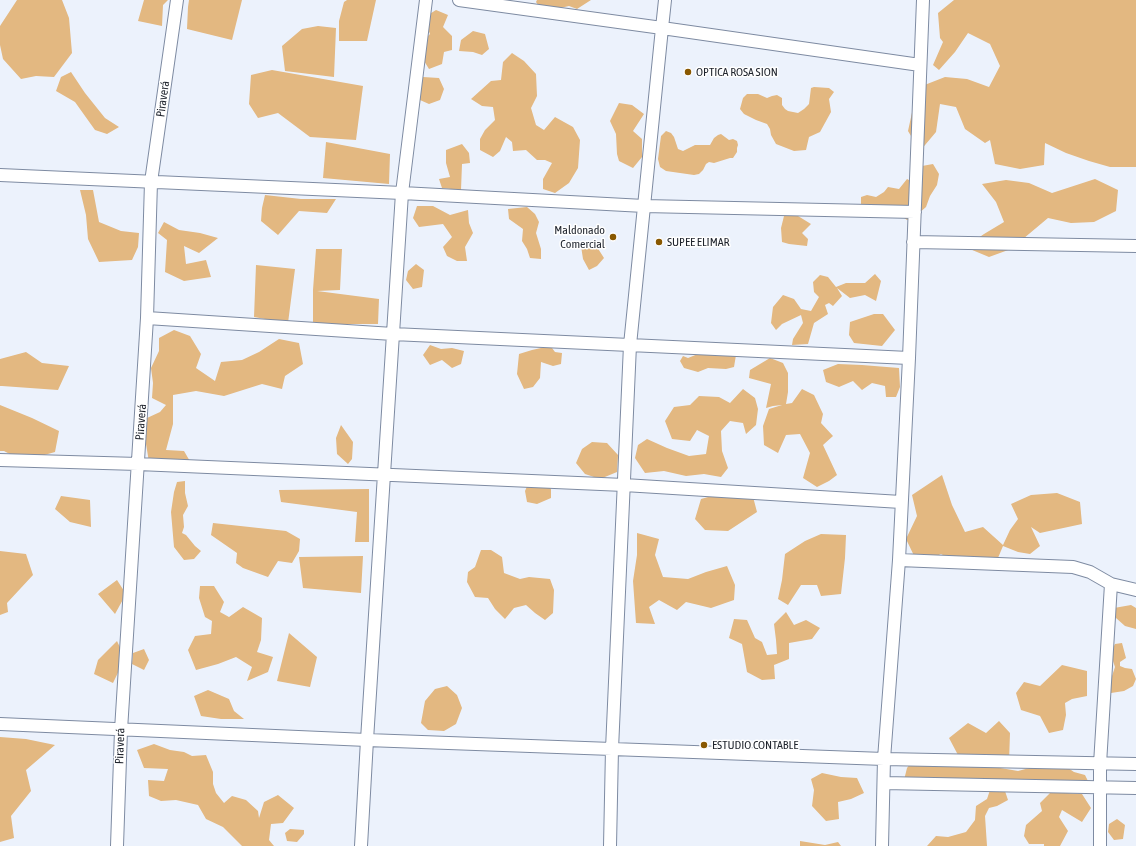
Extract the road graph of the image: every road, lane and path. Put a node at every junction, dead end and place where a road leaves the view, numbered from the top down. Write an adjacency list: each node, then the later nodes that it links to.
1 (177, 0): 9 (street, Piraverá)
2 (426, 0): 10 (street)
3 (459, 0): 6 (street)
4 (665, 0): 6 (street)
5 (923, 0): 7 (street)
6 (662, 28): 7 (street); 11 (street)
7 (920, 65): 12 (street)
8 (0, 175): 9 (street)
9 (151, 182): 10 (street); 15 (street, Piraverá)
10 (402, 193): 11 (street); 16 (street)
11 (644, 206): 12 (street); 17 (street)
12 (915, 212): 13 (street)
13 (914, 242): 14 (street); 18 (street)
14 (1136, 246)
15 (147, 318): 16 (street); 20 (street, Piraverá)
16 (393, 334): 17 (street); 21 (street)
17 (630, 345): 18 (street); 22 (street)
18 (909, 358): 23 (street)
19 (0, 460): 20 (street)
20 (138, 464): 21 (street); 28 (street, Piraverá)
21 (384, 474): 22 (street); 29 (street)
22 (624, 485): 23 (street); 30 (street)
23 (901, 502): 24 (street)
24 (899, 560): 25 (street); 31 (street)
25 (1111, 584): 26 (street); 32 (street)
26 (1136, 590)
27 (0, 724): 28 (street)
28 (121, 730): 29 (street); 37 (street, Piraverá)
29 (367, 740): 30 (street); 38 (street)
30 (612, 749): 31 (street); 39 (street)
31 (884, 759): 32 (street); 34 (street)
32 (1100, 764): 33 (street); 35 (street)
33 (1136, 764)
34 (884, 783): 35 (street); 40 (street)
35 (1101, 787): 36 (street); 41 (street)
36 (1136, 788)
37 (117, 846)
38 (361, 846)
39 (610, 846)
40 (882, 846)
41 (1100, 846)

